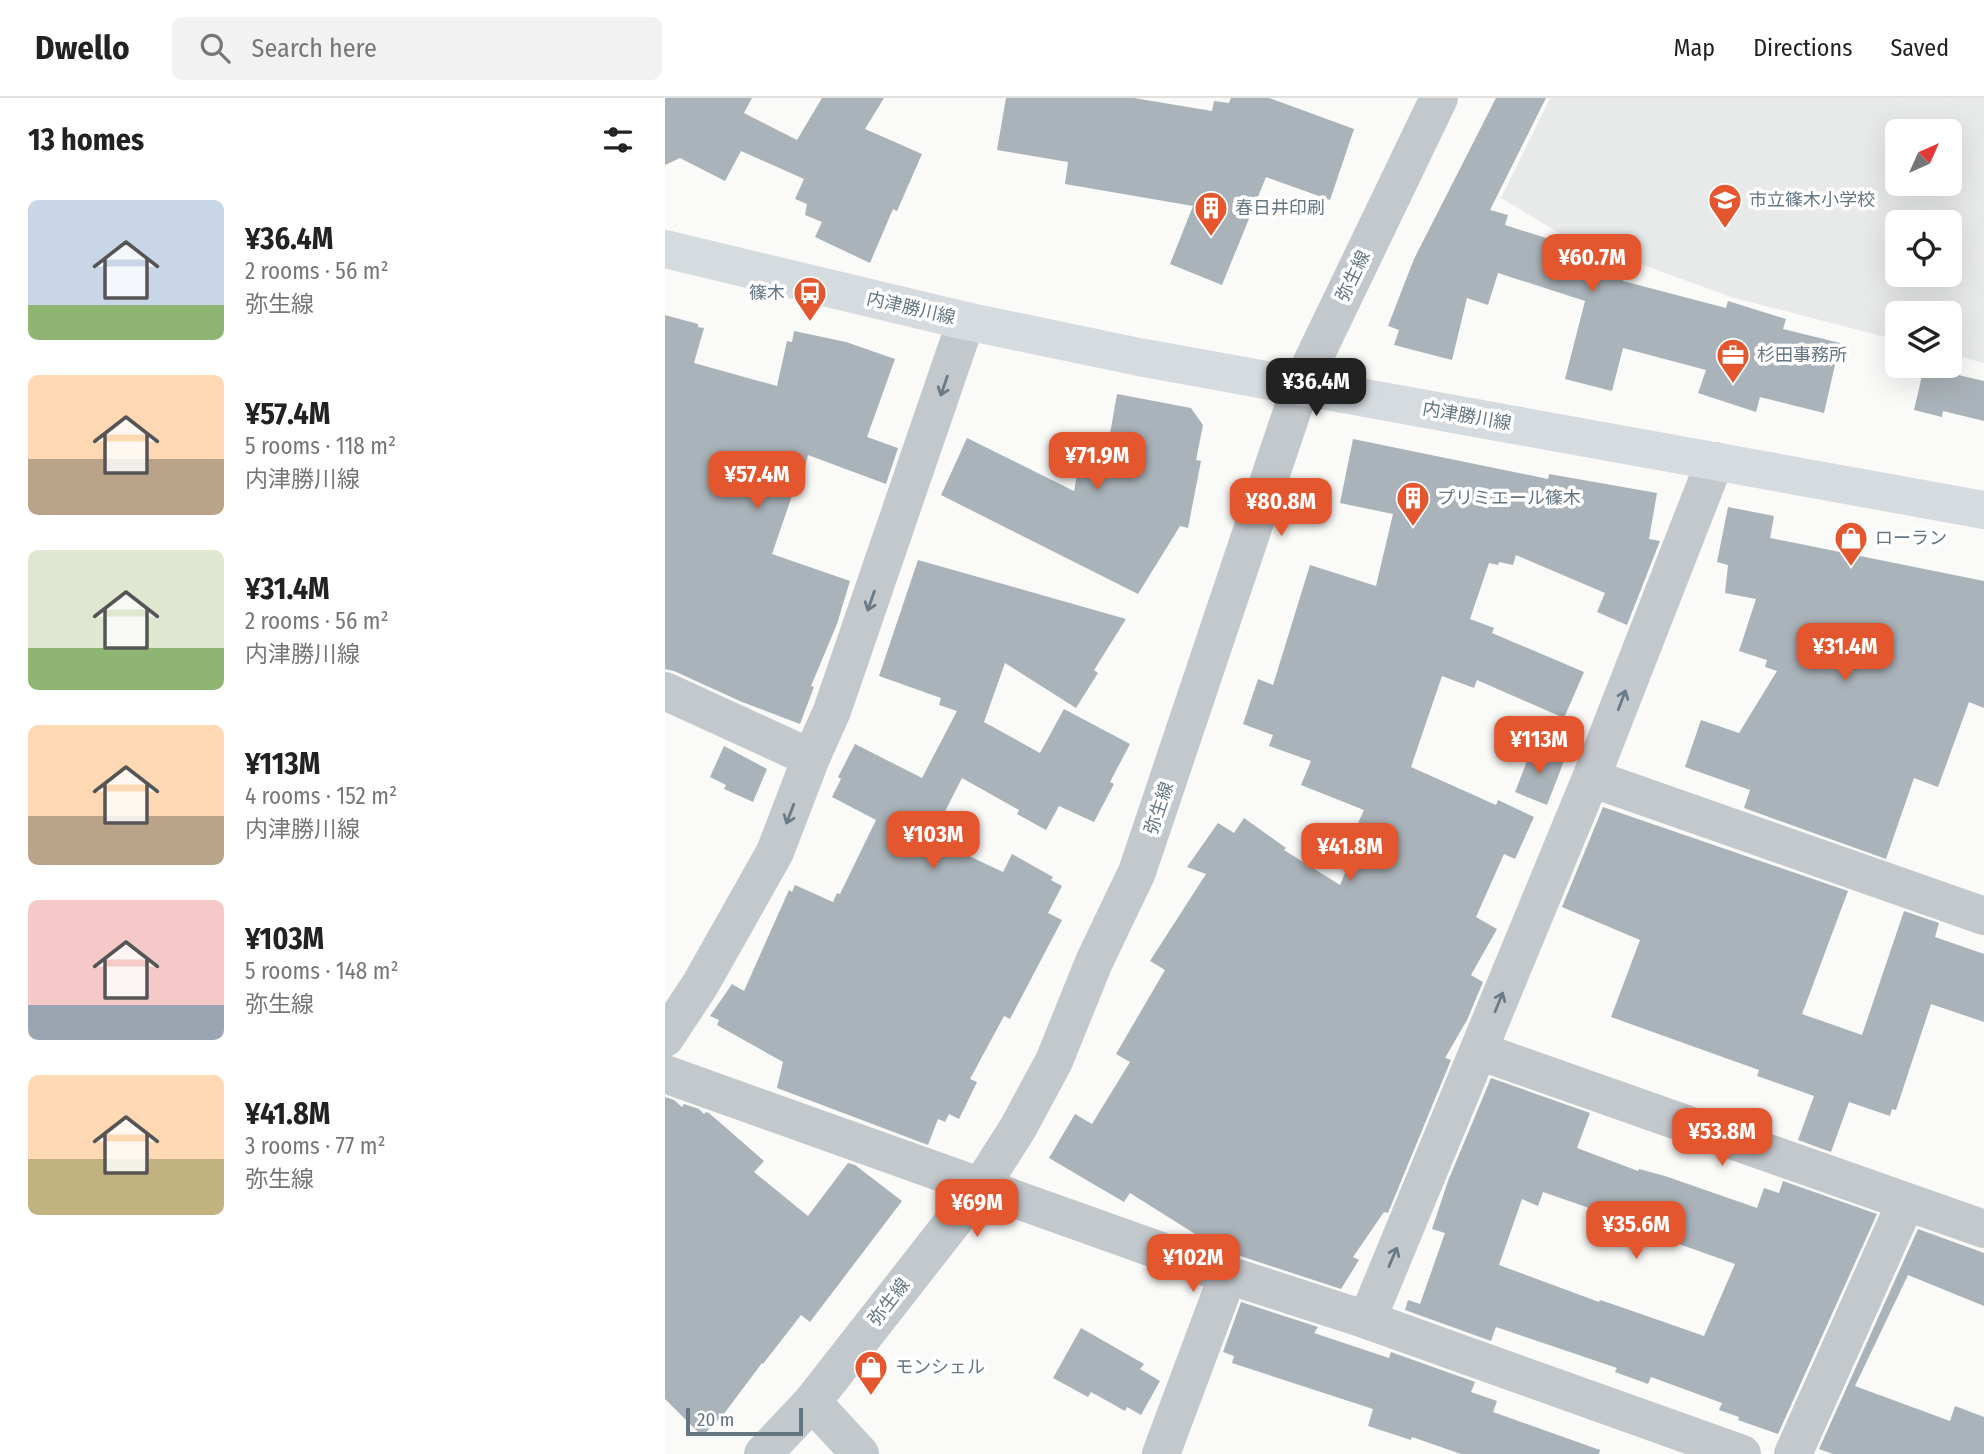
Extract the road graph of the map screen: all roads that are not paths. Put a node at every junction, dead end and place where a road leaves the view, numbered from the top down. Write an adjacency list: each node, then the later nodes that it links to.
1 (1440, 98): 4 (street, 弥生線)
2 (665, 249): 3 (main road, 内津勝川線)
3 (966, 321): 4 (main road, 内津勝川線); 8 (street, one-way to 8)
4 (1301, 385): 5 (main road, 内津勝川線); 14 (street, 弥生線)
5 (1715, 461): 6 (main road, 内津勝川線); 9 (street, one-way to 5)
6 (1984, 510)
7 (665, 691): 8 (street)
8 (811, 758): 11 (street, one-way to 11)
9 (1591, 778): 10 (street); 12 (street, one-way to 9)
10 (1984, 916)
11 (665, 1038)
12 (1479, 1051): 15 (street); 18 (street, one-way to 12)
13 (665, 1073): 14 (street)
14 (981, 1186): 17 (street); 19 (street, 弥生線)
15 (1906, 1202): 16 (street); 24 (street)
16 (1984, 1229)
17 (1228, 1275): 18 (street); 22 (street)
18 (1367, 1320): 23 (street)
19 (812, 1402): 20 (street, 弥生線); 21 (street)
20 (763, 1454)
21 (860, 1454)
22 (1161, 1454)
23 (1742, 1454)
24 (1793, 1454)

